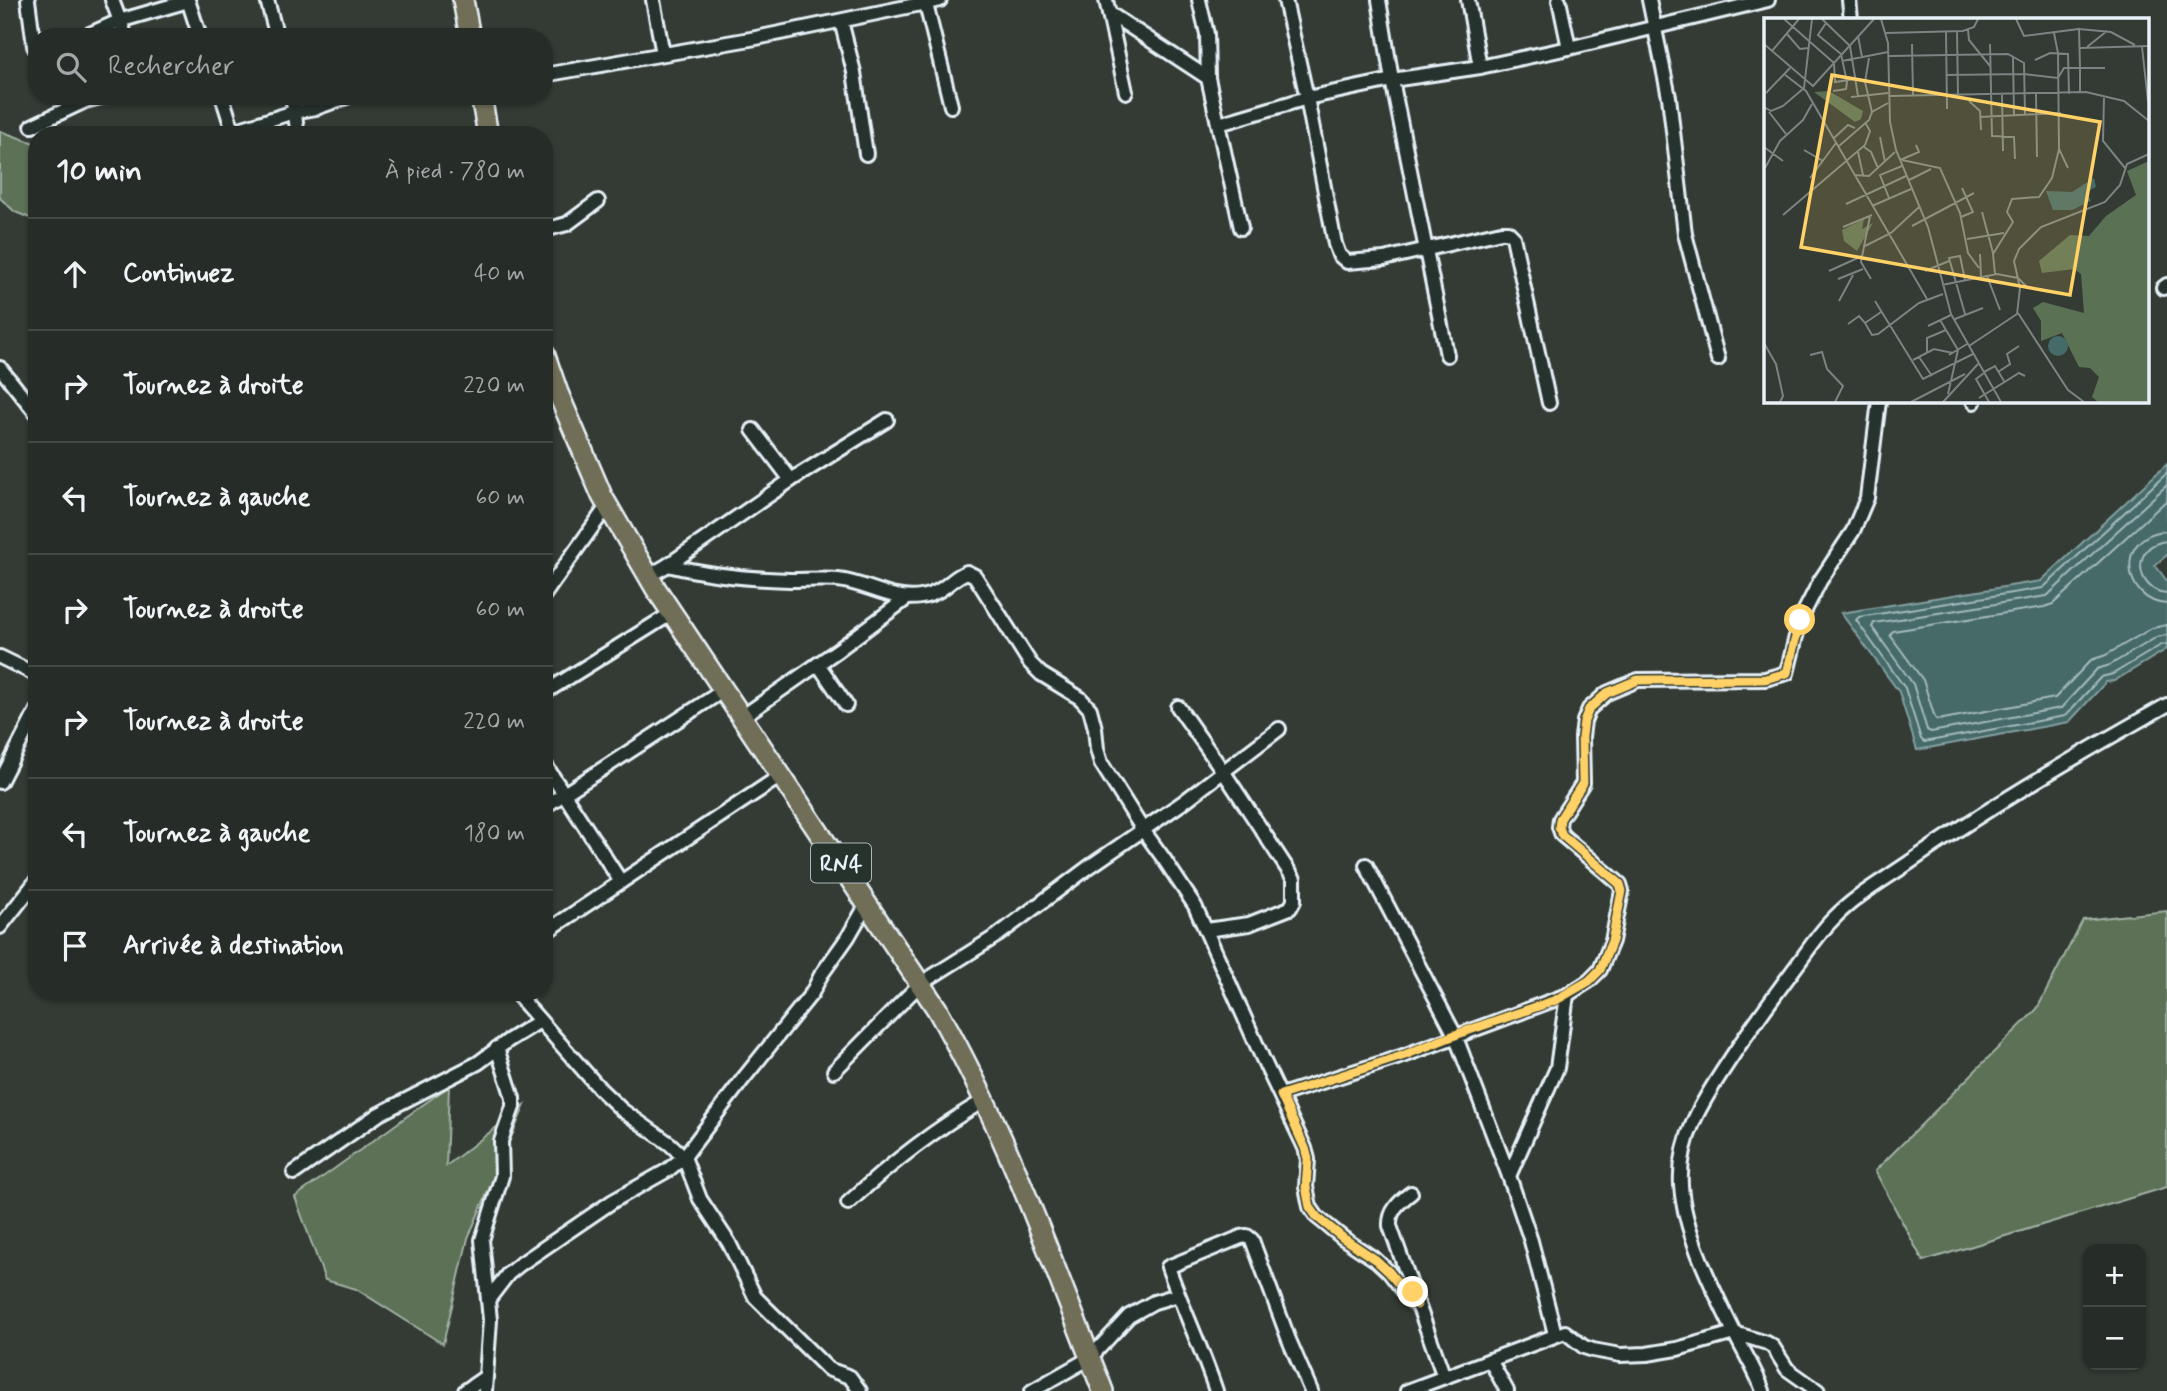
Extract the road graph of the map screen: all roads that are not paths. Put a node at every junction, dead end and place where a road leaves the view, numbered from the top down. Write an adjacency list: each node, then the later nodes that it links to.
1 (28, 0): 23 (street)
2 (112, 0): 20 (street)
3 (188, 0): 20 (street); 26 (street)
4 (267, 0): 27 (street)
5 (463, 0): 28 (highway)
6 (653, 0): 30 (street)
7 (940, 0): 17 (street)
8 (1106, 0): 18 (street)
9 (1199, 0): 33 (street)
10 (1285, 0): 36 (street)
11 (1379, 0): 34 (street)
12 (1468, 0): 31 (street)
13 (1559, 0): 29 (street)
14 (1649, 0): 22 (street)
15 (1768, 0): 22 (street)
16 (1849, 0): 19 (street)
17 (925, 1): 21 (street); 42 (street)
18 (1109, 13): 33 (street); 35 (street)
19 (1851, 18)
20 (119, 21): 24 (street); 25 (street)
21 (841, 21): 30 (street); 50 (street)
22 (1654, 27): 29 (street); 56 (street)
23 (32, 28)
24 (103, 28)
25 (122, 28)
26 (197, 28)
27 (274, 28)
28 (469, 28)
29 (1569, 48): 31 (street)
30 (663, 54): 32 (street)
31 (1480, 66): 34 (street)
32 (553, 73)
33 (1208, 78): 44 (street)
34 (1392, 80): 36 (street); 54 (street)
35 (1126, 92)
36 (1307, 97): 44 (street); 54 (street)
37 (77, 105): 45 (street)
38 (223, 105): 46 (street)
39 (293, 105): 43 (street)
40 (324, 105): 43 (street)
41 (483, 105): 49 (highway)
42 (951, 106)
43 (294, 112): 47 (street); 48 (street)
44 (1219, 124): 53 (street)
45 (32, 126)
46 (226, 126)
47 (249, 126)
48 (296, 126)
49 (486, 126)
50 (866, 154)
51 (598, 201): 52 (street)
52 (553, 228)
53 (1241, 228)
54 (1426, 248): 55 (street); 61 (street)
55 (1447, 355)
56 (1718, 359)
57 (0, 368): 60 (street)
58 (553, 377): 65 (highway, RN4)
59 (1879, 402): 97 (street)
60 (28, 403)
61 (1549, 403)
62 (887, 420): 64 (street)
63 (753, 430): 64 (street)
64 (791, 480): 66 (street)
65 (608, 505): 67 (highway, RN4); 68 (street)
66 (668, 565): 67 (street); 69 (street)
67 (649, 576): 70 (highway, RN4)
68 (553, 582)
69 (906, 598): 72 (street); 88 (street)
70 (672, 613): 74 (street); 75 (highway, RN4)
71 (0, 657): 73 (street)
72 (818, 664): 76 (street); 79 (street)
73 (28, 671)
74 (553, 687)
75 (724, 690): 79 (highway, RN4); 86 (street)
76 (846, 705)
77 (2167, 705): 113 (street)
78 (1178, 707): 82 (street)
79 (742, 717): 83 (highway, RN4)
80 (28, 728): 85 (street)
81 (1279, 729): 82 (street)
82 (1223, 771): 88 (street); 95 (street)
83 (782, 775): 90 (street); 92 (highway, RN4)
84 (553, 778): 86 (street)
85 (0, 782)
86 (564, 796): 87 (street); 90 (street)
87 (553, 802)
88 (1143, 830): 95 (street); 96 (street)
89 (1366, 865): 100 (street)
90 (621, 882): 94 (street)
91 (28, 891): 93 (street)
92 (867, 904): 96 (highway, RN4); 105 (street)
93 (0, 927)
94 (553, 927)
95 (1206, 930): 103 (street)
96 (920, 984): 102 (street); 104 (highway, RN4)
97 (1567, 995): 100 (street); 107 (street)
98 (523, 1001): 99 (street)
99 (540, 1021): 101 (street); 105 (street)
100 (1455, 1035): 103 (street); 107 (street)
101 (497, 1048): 106 (street); 111 (street)
102 (834, 1071)
103 (1281, 1095): 112 (street)
104 (985, 1100): 109 (street); 115 (highway, RN4)
105 (684, 1157): 111 (street); 120 (street)
106 (294, 1173)
107 (1509, 1176): 114 (street)
108 (1410, 1193): 112 (street)
109 (848, 1203)
110 (1178, 1296): 115 (street); 123 (street); 124 (street)
111 (488, 1300): 118 (street)
112 (1417, 1305): 117 (street)
113 (1734, 1333): 114 (street); 127 (street); 128 (street)
114 (1555, 1334): 116 (street)
115 (1090, 1357): 121 (street); 122 (highway, RN4)
116 (1490, 1360): 117 (street); 126 (street)
117 (1444, 1377): 125 (street)
118 (485, 1385): 119 (street)
119 (465, 1391)
120 (860, 1391)
121 (1032, 1391)
122 (1103, 1391)
123 (1216, 1391)
124 (1311, 1391)
125 (1407, 1391)
126 (1507, 1391)
127 (1763, 1391)
128 (1818, 1391)

